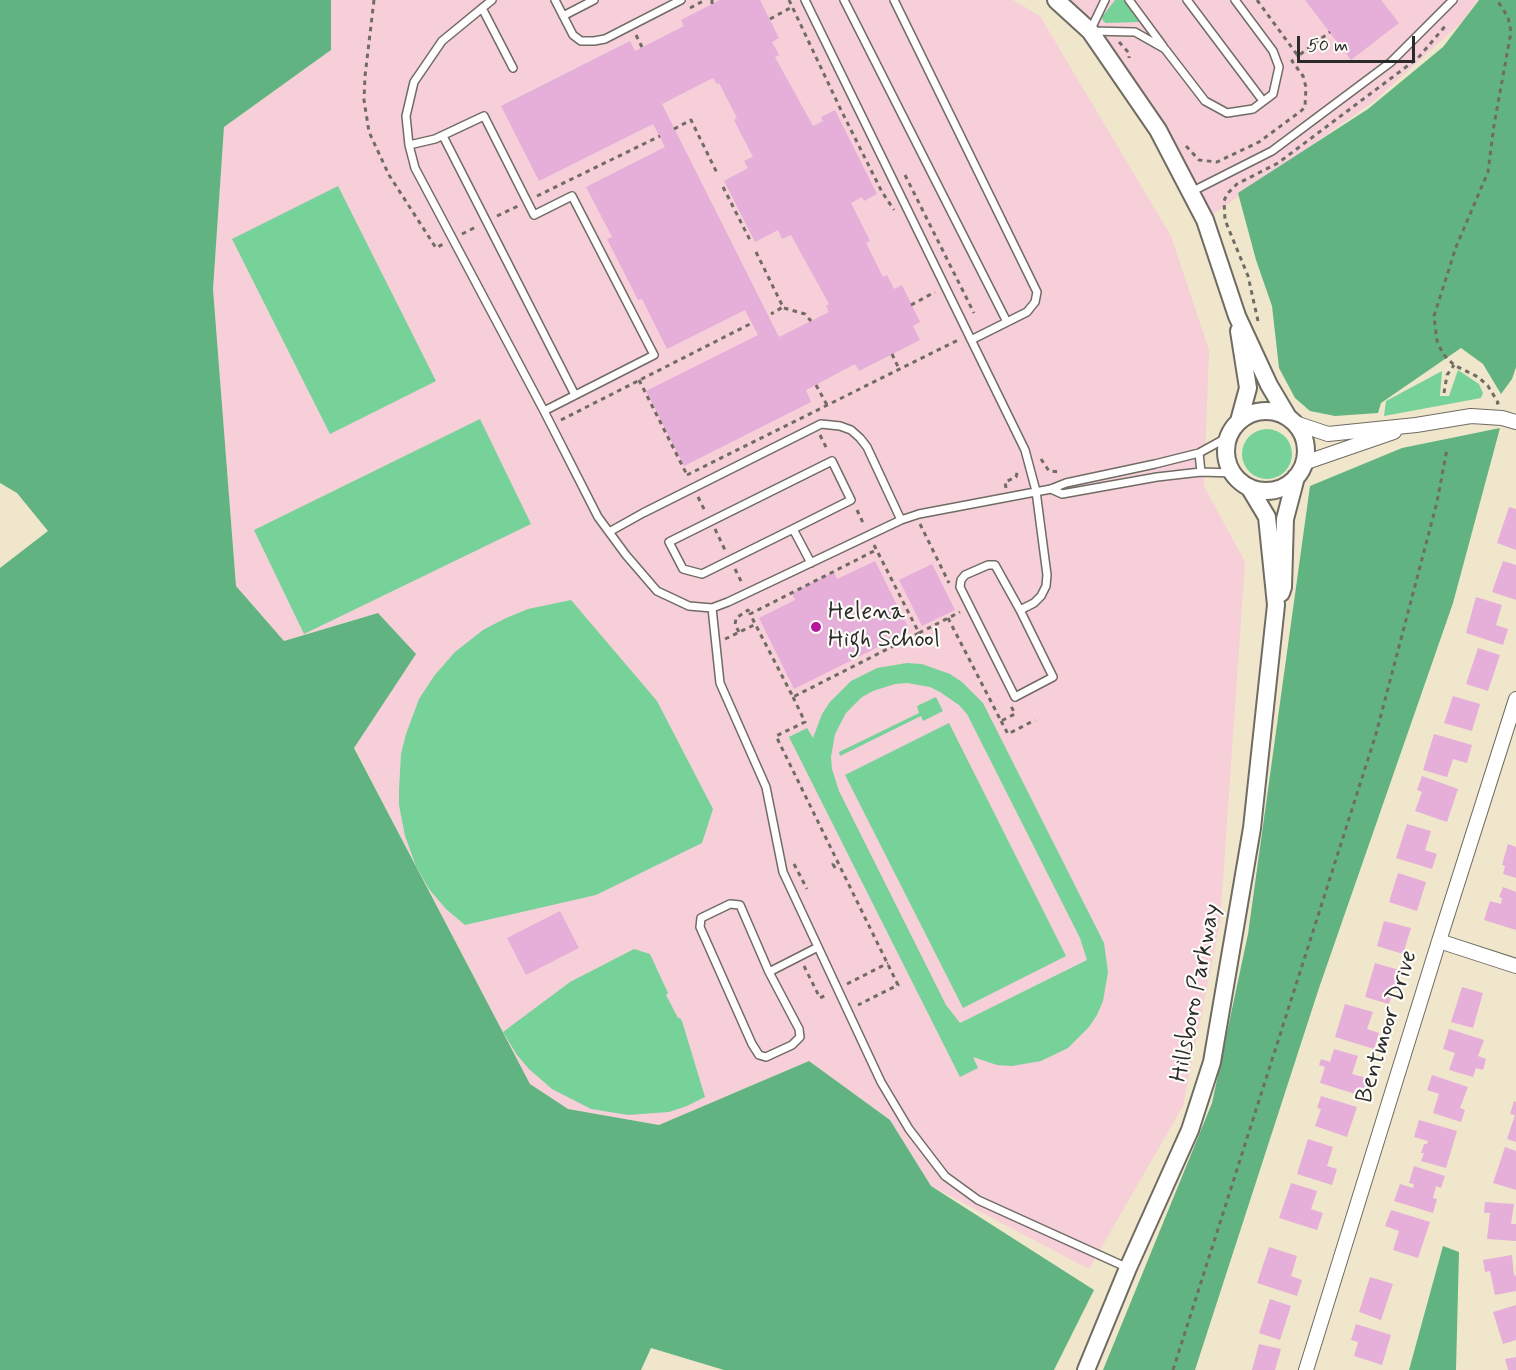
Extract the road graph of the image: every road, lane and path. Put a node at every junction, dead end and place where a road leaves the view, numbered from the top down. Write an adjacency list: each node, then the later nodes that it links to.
1 (374, 0): 38 (path)
2 (492, 0): 19 (lane)
3 (555, 0): 20 (lane)
4 (594, 0): 20 (lane)
5 (681, 0): 20 (lane)
6 (789, 0): 18 (path)
7 (805, 0): 18 (path); 49 (lane)
8 (844, 0): 45 (lane)
9 (894, 0): 45 (lane)
10 (1056, 0): 22 (street)
11 (1105, 0): 22 (lane)
12 (1129, 0): 24 (lane)
13 (1187, 0): 26 (lane)
14 (1235, 0): 26 (lane)
15 (1257, 0): 23 (path)
16 (1453, 0): 34 (lane)
17 (1497, 0): 51 (path)
18 (792, 7): 21 (path); 36 (path)
19 (482, 8): 25 (lane); 30 (lane)
20 (563, 16)
21 (770, 19)
22 (1090, 31): 24 (lane); 34 (street)
23 (1330, 32)
24 (1165, 49): 26 (lane)
25 (513, 68)
26 (1263, 101)
27 (674, 129): 31 (path)
28 (443, 136): 30 (lane); 35 (lane); 37 (lane)
29 (660, 136): 35 (path)
30 (409, 145): 38 (lane)
31 (717, 173)
32 (1237, 184): 47 (path)
33 (723, 187): 39 (path)
34 (1191, 192): 43 (street)
35 (527, 201): 37 (path); 55 (lane)
36 (894, 211)
37 (487, 222): 38 (path); 55 (lane)
38 (453, 239): 58 (lane)
39 (750, 240)
40 (756, 252): 41 (path)
41 (783, 308): 42 (path); 44 (path)
42 (771, 314)
43 (1238, 316): 59 (street); 60 (street)
44 (811, 321)
45 (1007, 322): 49 (lane)
46 (752, 323): 62 (path)
47 (1259, 330)
48 (960, 339): 52 (path)
49 (971, 340): 75 (lane)
50 (892, 354): 52 (path)
51 (1454, 365): 54 (path); 56 (path)
52 (899, 369): 57 (path)
53 (816, 384): 57 (path)
54 (1444, 393)
55 (575, 395): 58 (lane)
56 (1497, 403)
57 (827, 405): 72 (path)
58 (544, 411): 62 (lane)
59 (1292, 420): 60 (street); 63 (street); 69 (street)
60 (1239, 421): 64 (street)
61 (1516, 422): 63 (street)
62 (551, 425): 78 (lane)
63 (1416, 425): 69 (street)
64 (1228, 437): 66 (lane); 71 (street)
65 (1447, 449): 109 (path)
66 (1199, 453): 70 (lane); 74 (lane)
67 (1040, 455): 68 (path)
68 (1070, 470)
69 (1300, 470): 73 (street); 83 (street, Hillsboro Parkway)
70 (1201, 472): 71 (lane); 74 (lane)
71 (1233, 473): 73 (street)
72 (687, 475)
73 (1249, 488): 83 (street, Hillsboro Parkway)
74 (1051, 489): 75 (lane)
75 (1036, 491): 76 (lane); 85 (lane)
76 (901, 520): 78 (lane); 81 (lane)
77 (793, 529): 77 (lane); 81 (lane)
78 (609, 532): 84 (lane)
79 (874, 545): 80 (path)
80 (876, 550): 87 (path); 91 (path)
81 (811, 563): 84 (lane)
82 (752, 605): 87 (path)
83 (1275, 605): 107 (street, Hillsboro Parkway)
84 (712, 608): 100 (lane)
85 (1020, 609): 85 (lane)
86 (963, 610): 89 (path)
87 (755, 611): 88 (path)
88 (750, 614): 90 (path); 92 (path)
89 (948, 618): 91 (path); 96 (path)
90 (739, 632)
91 (919, 633): 92 (path)
92 (793, 697): 97 (path)
93 (1516, 699): 99 (street, Bentmoor Drive)
94 (1015, 714): 96 (path)
95 (1035, 720): 96 (path)
96 (1001, 721)
97 (838, 862): 98 (path); 102 (path)
98 (835, 868)
99 (1438, 941): 103 (street); 110 (street, Bentmoor Drive)
100 (818, 947): 101 (lane); 105 (lane)
101 (799, 956): 104 (lane); 105 (path)
102 (888, 963): 105 (path); 106 (path)
103 (1516, 966)
104 (768, 972): 104 (lane)
105 (837, 989): 106 (lane)
106 (847, 1010): 107 (lane)
107 (1128, 1268): 108 (street, Hillsboro Parkway)
108 (1086, 1370)
109 (1173, 1370)
110 (1306, 1370)

